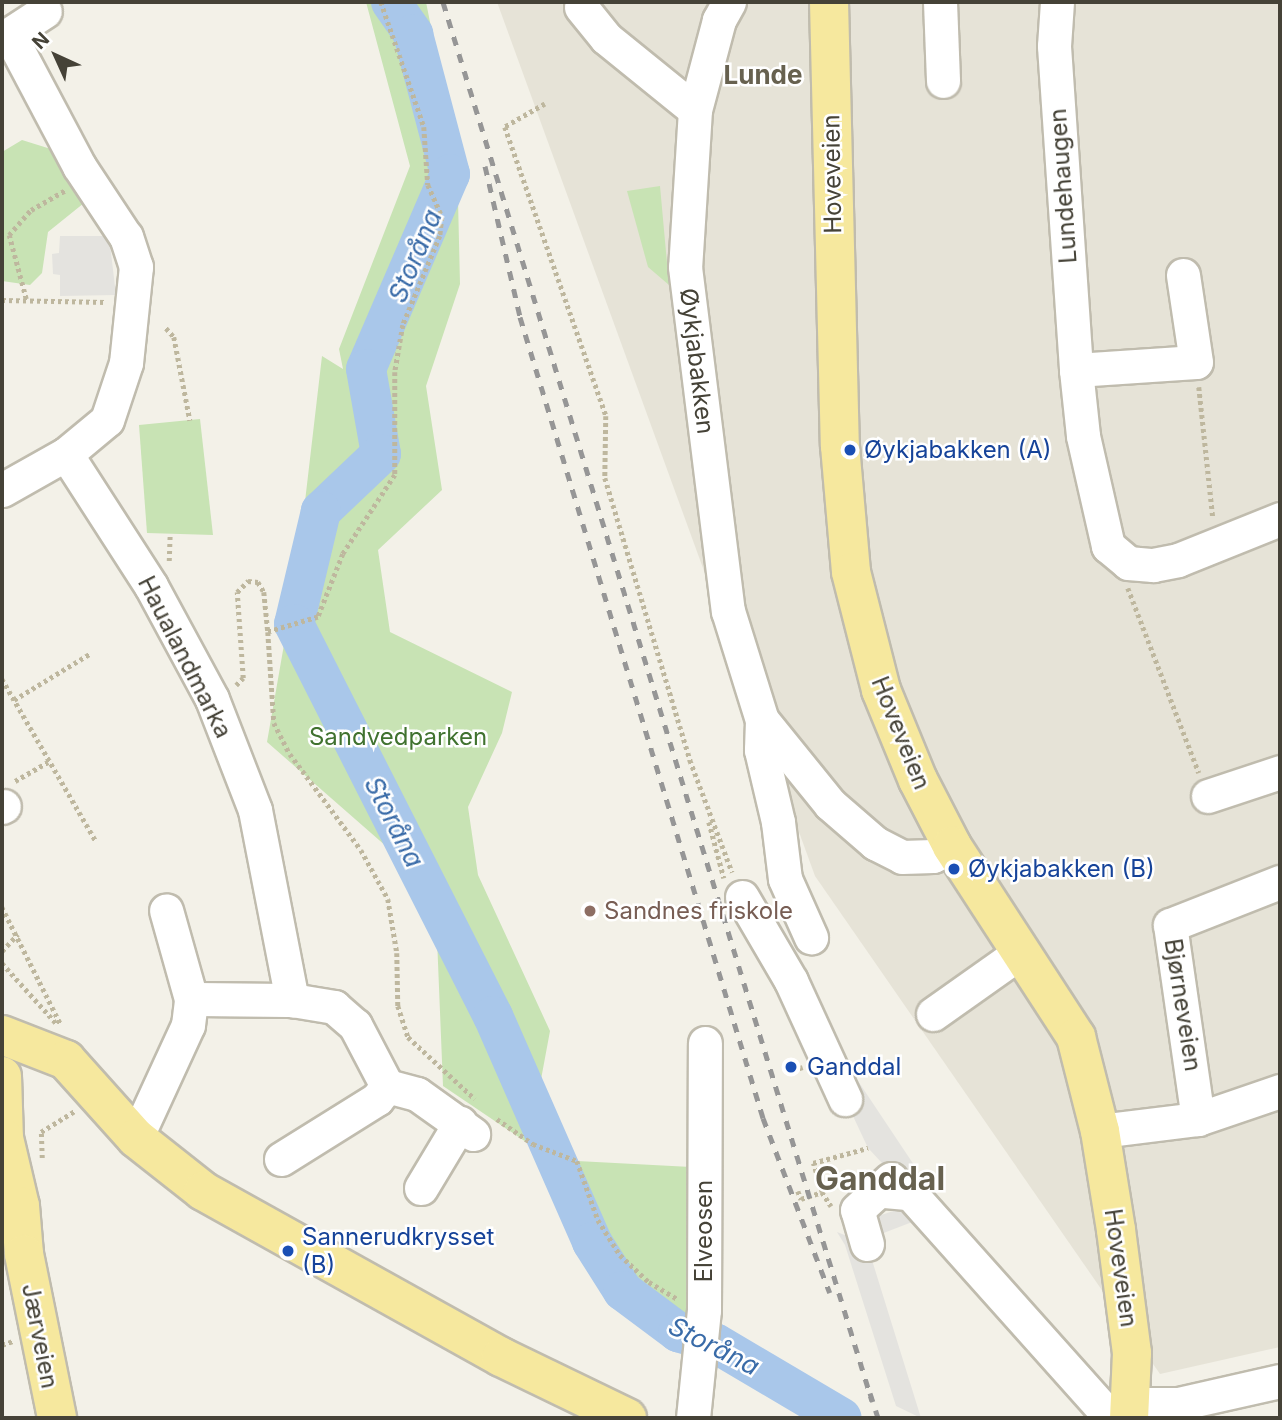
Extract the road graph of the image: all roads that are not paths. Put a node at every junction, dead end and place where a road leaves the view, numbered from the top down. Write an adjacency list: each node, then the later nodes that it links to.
1 (829, 2): 18 (main road, Hoveveien)
2 (940, 2): 8 (street)
3 (1057, 2): 11 (street, Lundehaugen)
4 (581, 7): 9 (street)
5 (716, 8): 9 (street, Øykjabakken)
6 (45, 11): 7 (street)
7 (6, 37): 12 (street)
8 (943, 81)
9 (695, 110): 15 (street, Øykjabakken)
10 (1183, 275): 11 (street)
11 (1076, 370): 14 (street, Lundehaugen)
12 (66, 454): 13 (street); 25 (street, Haualandmarka)
13 (2, 490)
14 (1280, 519)
15 (762, 720): 18 (street, Øykjabakken); 22 (street, Øykjabakken)
16 (1280, 772): 17 (street)
17 (1208, 796)
18 (952, 846): 23 (main road, Hoveveien)
19 (1280, 882): 34 (street, Bjørneveien)
20 (734, 889): 33 (street)
21 (166, 910): 24 (street)
22 (811, 937)
23 (1022, 951): 26 (street); 35 (main road, Hoveveien)
24 (191, 999): 25 (street); 36 (street)
25 (292, 1000): 30 (street)
26 (933, 1014)
27 (2, 1035): 32 (main road)
28 (705, 1043): 46 (street, Elveosen)
29 (2, 1067): 32 (main road); 41 (main road, Jærveien)
30 (387, 1086): 37 (street); 38 (street)
31 (1280, 1091): 34 (street)
32 (91, 1092): 36 (main road)
33 (845, 1099)
34 (1198, 1119): 35 (street)
35 (1100, 1131): 43 (main road, Hoveveien)
36 (136, 1138): 45 (main road)
37 (281, 1160)
38 (421, 1188)
39 (875, 1206): 43 (street)
40 (2, 1209): 41 (main road, Jærveien)
41 (24, 1254): 44 (main road, Jærveien)
42 (1280, 1381): 43 (street)
43 (1124, 1413)
44 (57, 1418)
45 (627, 1418)
46 (693, 1418)

